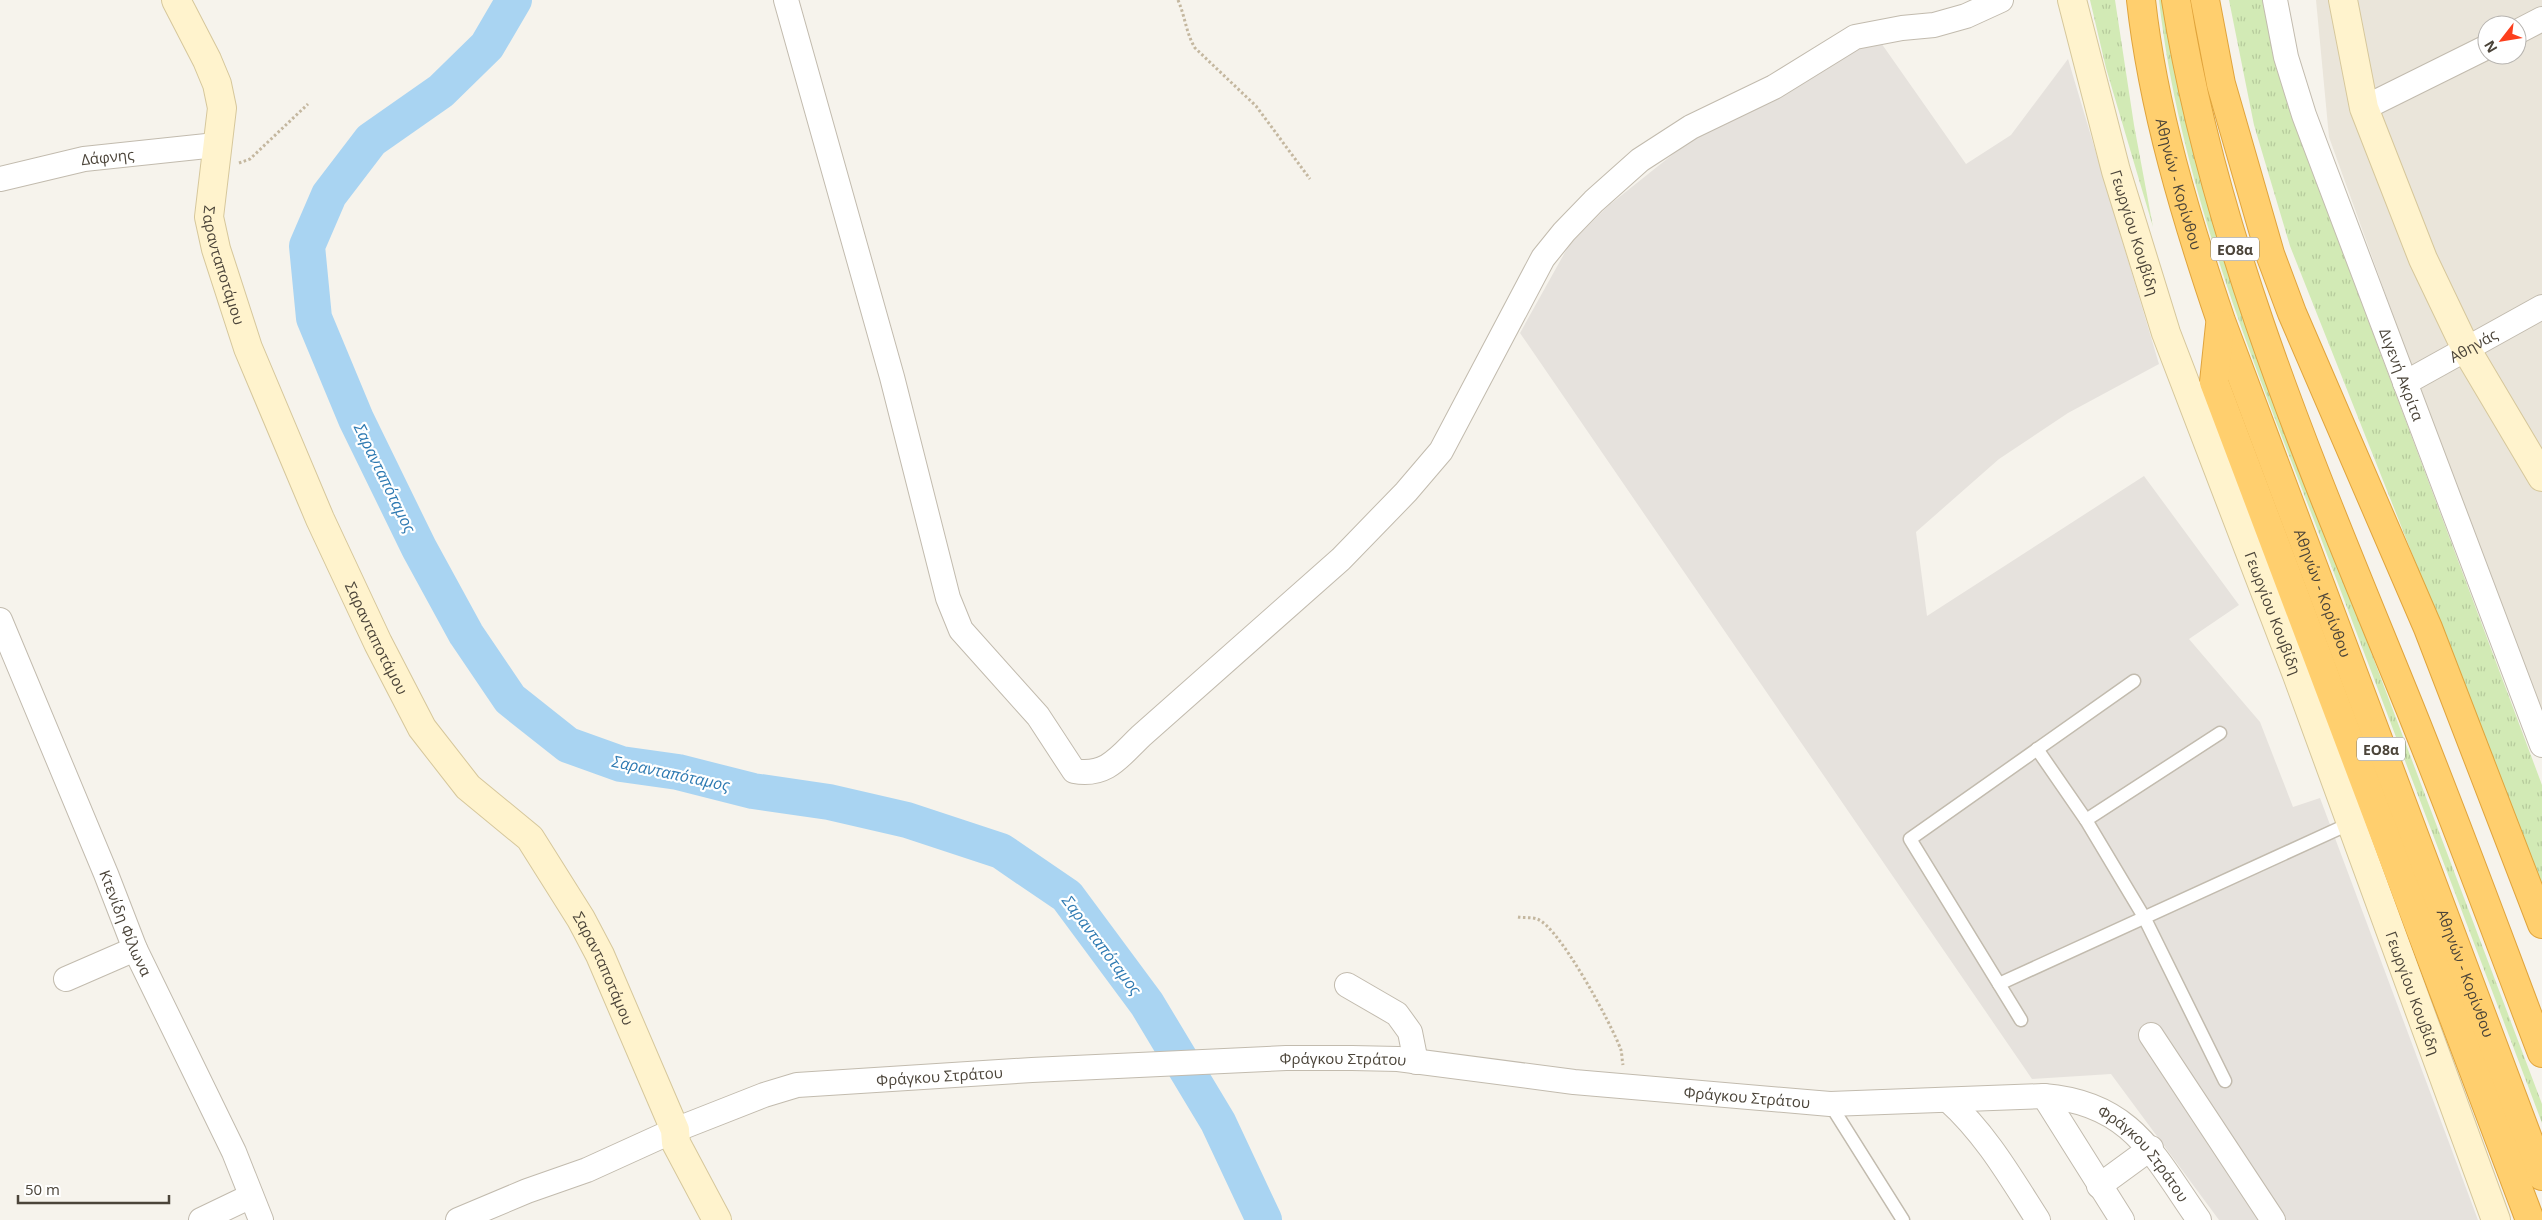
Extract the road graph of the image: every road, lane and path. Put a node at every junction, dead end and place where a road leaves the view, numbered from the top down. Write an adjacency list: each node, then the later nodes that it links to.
1 (176, 0): 16 (street, Σαρανταποτάμου)
2 (786, 0): 4 (street)
3 (1178, 0): 19 (path)
4 (2001, 0)
5 (2072, 0): 31 (street, Γεωργίου Κουβίδη)
6 (2140, 0): 21 (highway, Αθηνών - Κορίνθου / ΕΟ8α)
7 (2176, 0): 41 (highway, ΕΟ8α)
8 (2205, 0): 34 (highway)
9 (2276, 0): 23 (street, Διγενή Ακρίτα)
10 (2343, 0): 15 (street)
11 (2542, 19): 12 (street)
12 (2527, 27)
13 (2477, 52): 15 (street)
14 (308, 104): 17 (path)
15 (2364, 108): 22 (street)
16 (216, 145): 17 (street, Σαρανταποτάμου); 18 (street, Δάφνης)
17 (213, 174): 48 (street, Σαρανταποτάμου)
18 (0, 179)
19 (1310, 179)
20 (2542, 307): 22 (street, Αθηνάς)
21 (2221, 321): 50 (highway, Αθηνών - Κορίνθου / ΕΟ8α); 63 (highway)
22 (2466, 349): 23 (street, Αθηνάς); 24 (street)
23 (2405, 384): 28 (street, Διγενή Ακρίτα)
24 (2542, 477)
25 (0, 620): 35 (street, Κτενίδη Φίλωνα)
26 (2134, 681): 29 (lane)
27 (2220, 733): 30 (lane)
28 (2542, 745)
29 (2037, 749): 30 (lane); 37 (lane)
30 (2086, 820): 32 (lane)
31 (2351, 823): 32 (lane); 62 (street, Γεωργίου Κουβίδη)
32 (2144, 916): 37 (lane); 43 (lane)
33 (1518, 917): 44 (path)
34 (2542, 924)
35 (135, 949): 36 (street); 52 (street, Κτενίδη Φίλωνα)
36 (66, 979)
37 (1999, 984): 39 (lane)
38 (1347, 985): 42 (street)
39 (2021, 1020)
40 (2151, 1035): 61 (street)
41 (2542, 1053)
42 (1416, 1062): 44 (street, Φράγκου Στράτου); 48 (street, Φράγκου Στράτου)
43 (2225, 1081)
44 (1626, 1087): 47 (street, Φράγκου Στράτου)
45 (2044, 1096): 46 (street, Φράγκου Στράτου); 49 (street, Φράγκου Στράτου); 51 (street)
46 (1948, 1100): 47 (street, Φράγκου Στράτου); 58 (street)
47 (1830, 1104): 57 (lane)
48 (675, 1130): 55 (street, Φράγκου Στράτου); 56 (street, Σαρανταποτάμου)
49 (2151, 1148): 51 (street); 60 (street, Φράγκου Στράτου)
50 (2542, 1176)
51 (2099, 1186): 59 (street)
52 (252, 1196): 53 (street); 54 (street, Κτενίδη Φίλωνα)
53 (201, 1220)
54 (261, 1220)
55 (458, 1220)
56 (717, 1220)
57 (1903, 1220)
58 (2038, 1220)
59 (2122, 1220)
60 (2199, 1220)
61 (2273, 1220)
62 (2496, 1220)
63 (2530, 1220)

